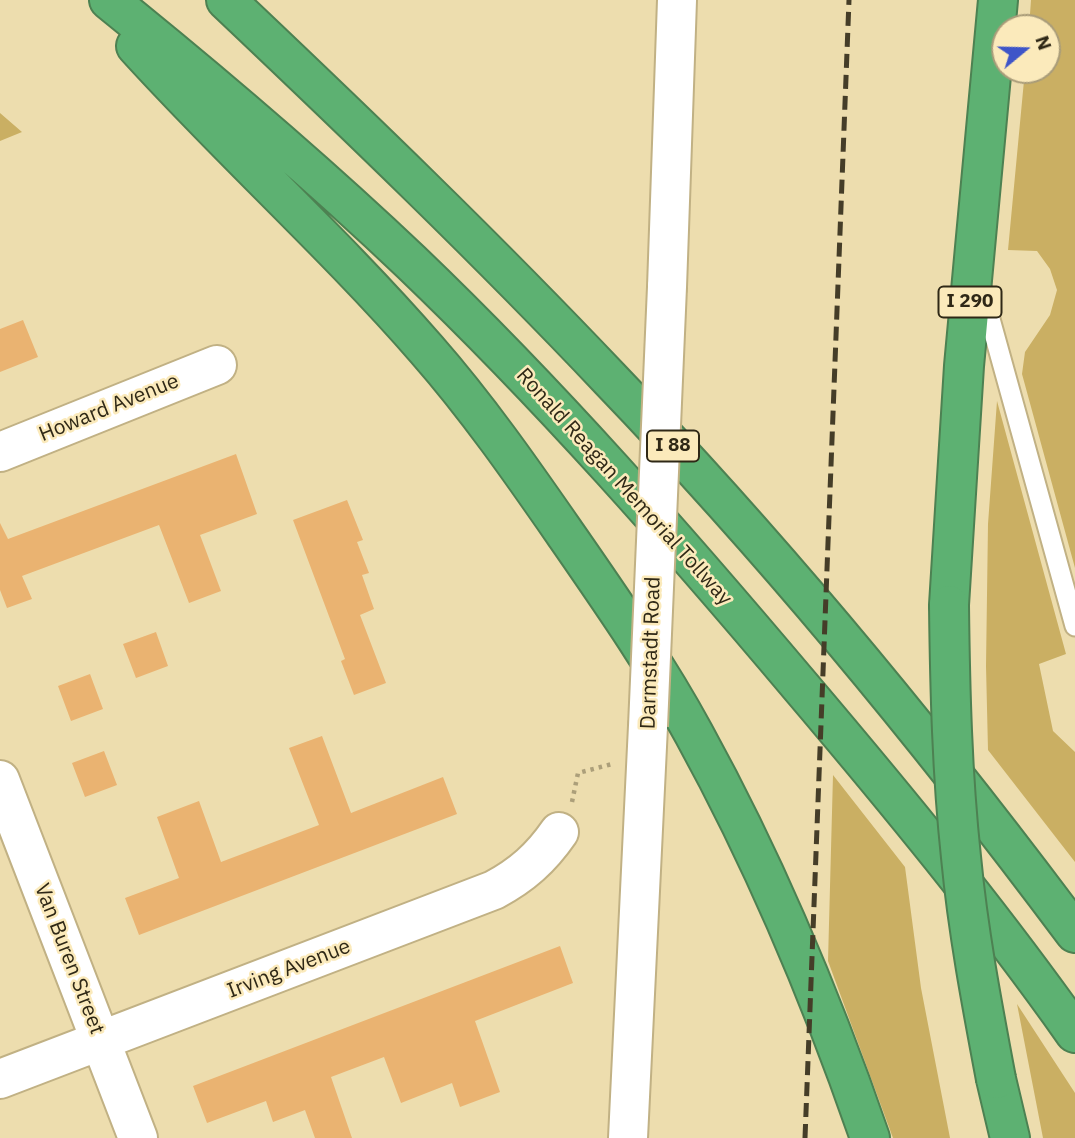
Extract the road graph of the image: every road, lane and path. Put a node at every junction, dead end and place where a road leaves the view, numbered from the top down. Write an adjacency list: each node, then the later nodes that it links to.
1 (95, 0): 20 (highway)
2 (109, 0): 14 (highway, Ronald Reagan Memorial Tollway / I 88)
3 (226, 0): 13 (highway, I 88)
4 (677, 0): 19 (street, Darmstadt Road, bridge)
5 (998, 0): 6 (highway, I 290)
6 (974, 261): 9 (lane); 16 (highway, I 290, bridge)
7 (217, 365): 8 (street, Howard Avenue)
8 (0, 452)
9 (1075, 626)
10 (620, 764): 12 (path)
11 (0, 780): 15 (street, Van Buren Street)
12 (559, 832): 15 (street, Irving Avenue)
13 (1075, 933)
14 (1075, 1033)
15 (101, 1041): 17 (street, Irving Avenue); 18 (street, Van Buren Street)
16 (996, 1079): 21 (highway); 22 (highway, I 290)
17 (0, 1080)
18 (138, 1138)
19 (628, 1138)
20 (870, 1138)
21 (987, 1138)
22 (1010, 1138)

